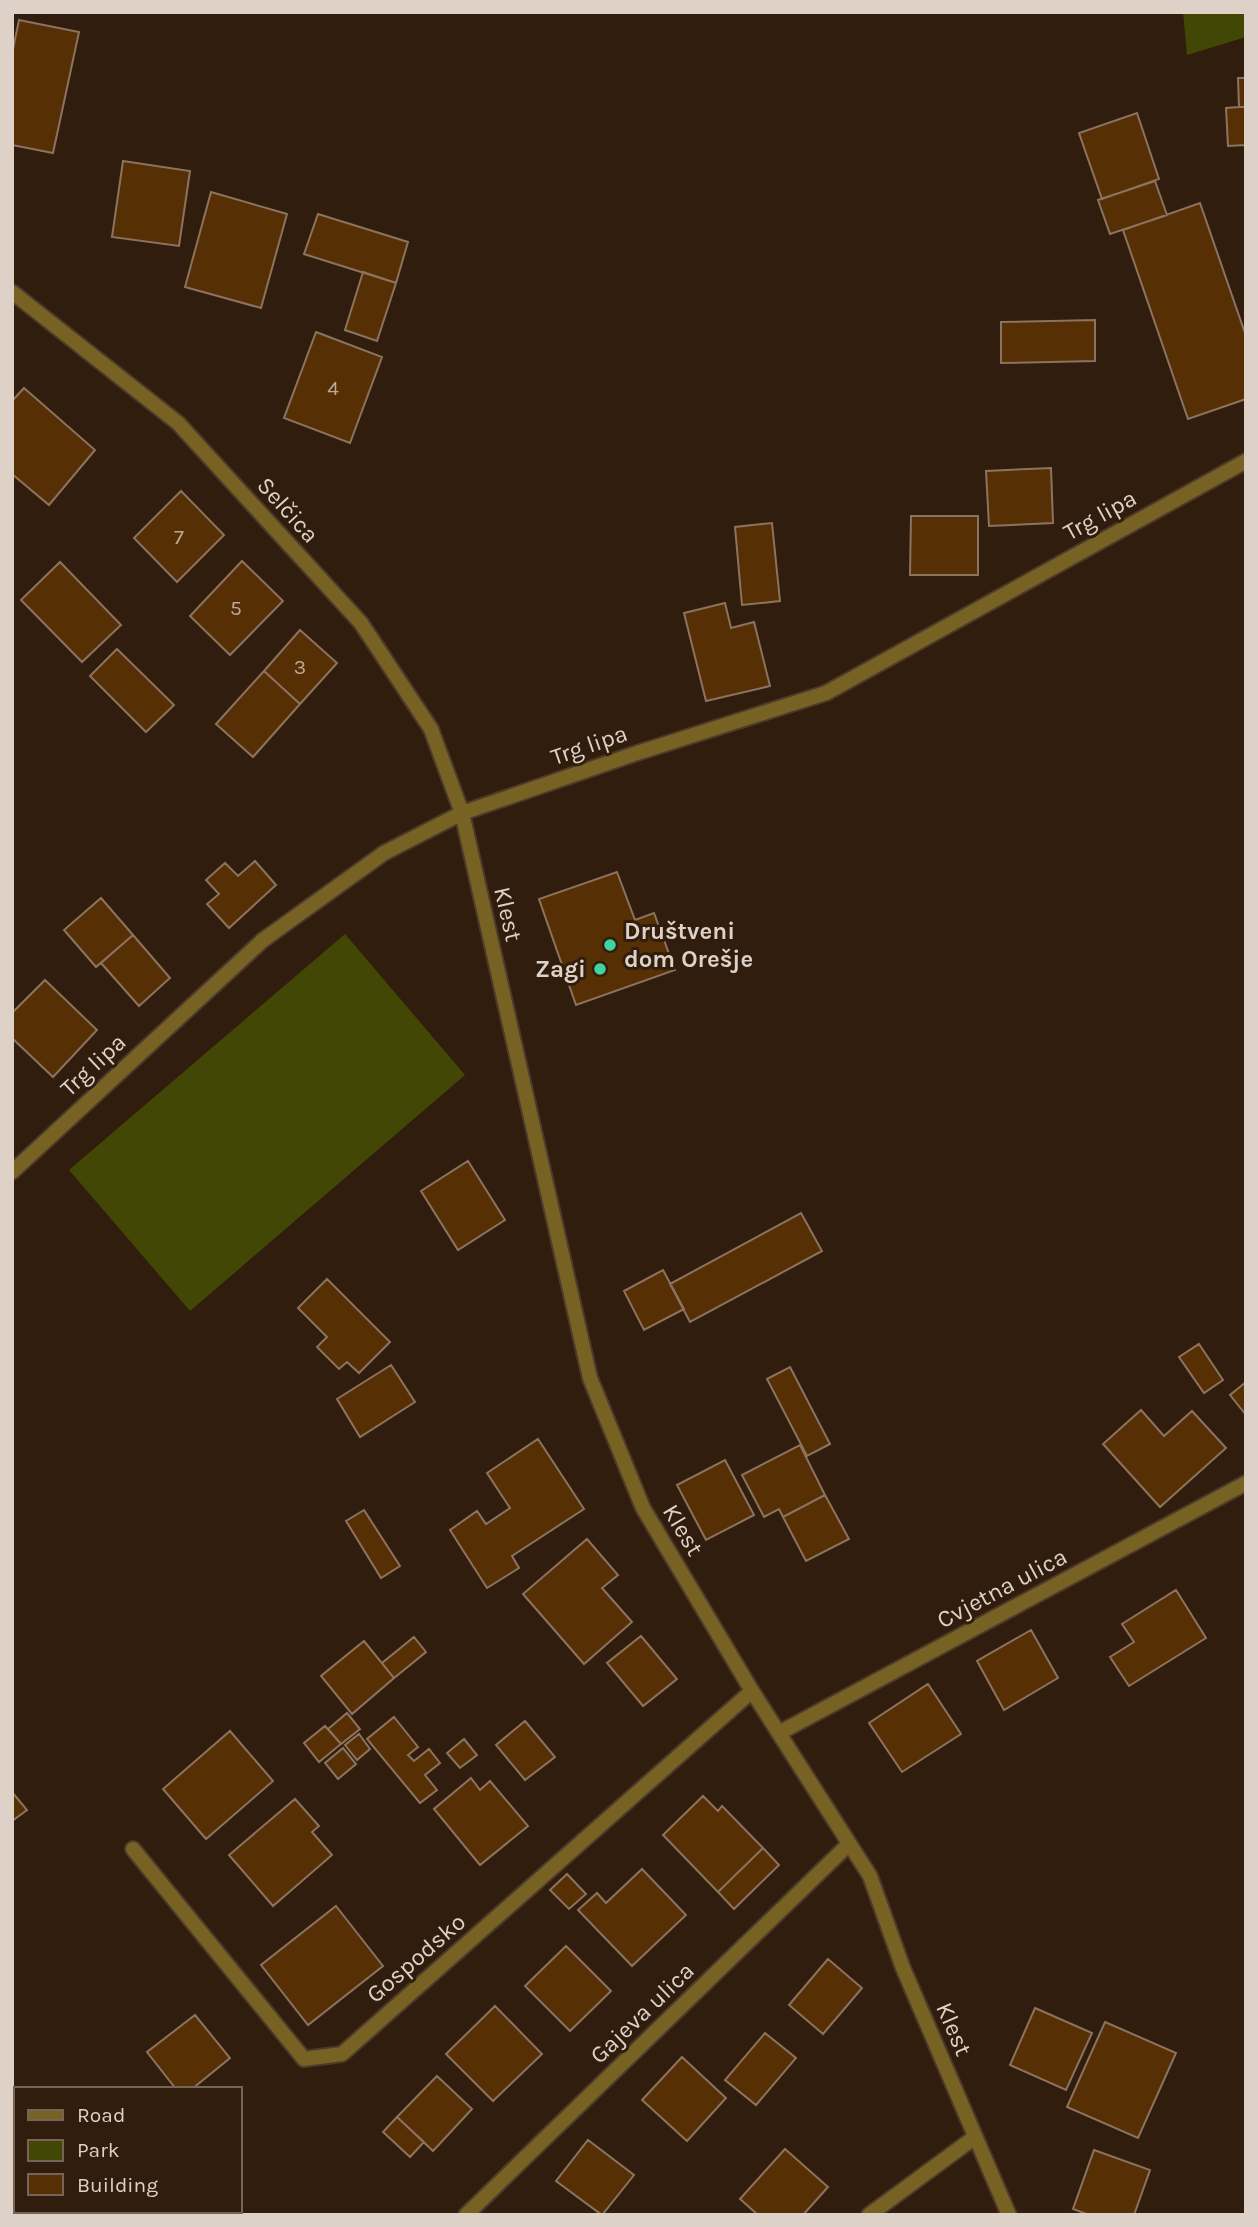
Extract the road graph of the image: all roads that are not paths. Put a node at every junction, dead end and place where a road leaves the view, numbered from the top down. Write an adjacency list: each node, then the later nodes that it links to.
1 (12, 292): 3 (street, Selčica)
2 (1246, 461): 3 (street, Trg lipa)
3 (462, 813): 4 (street, Trg lipa); 6 (street, Klest)
4 (12, 1172)
5 (1246, 1483): 7 (street, Cvjetna ulica)
6 (752, 1691): 7 (street, Klest); 9 (street, Gospodsko)
7 (779, 1733): 8 (street, Klest)
8 (849, 1844): 10 (street, Klest); 11 (street, Gajeva ulica)
9 (132, 1849)
10 (975, 2137): 12 (street); 13 (street, Klest)
11 (466, 2215)
12 (869, 2215)
13 (1009, 2215)

